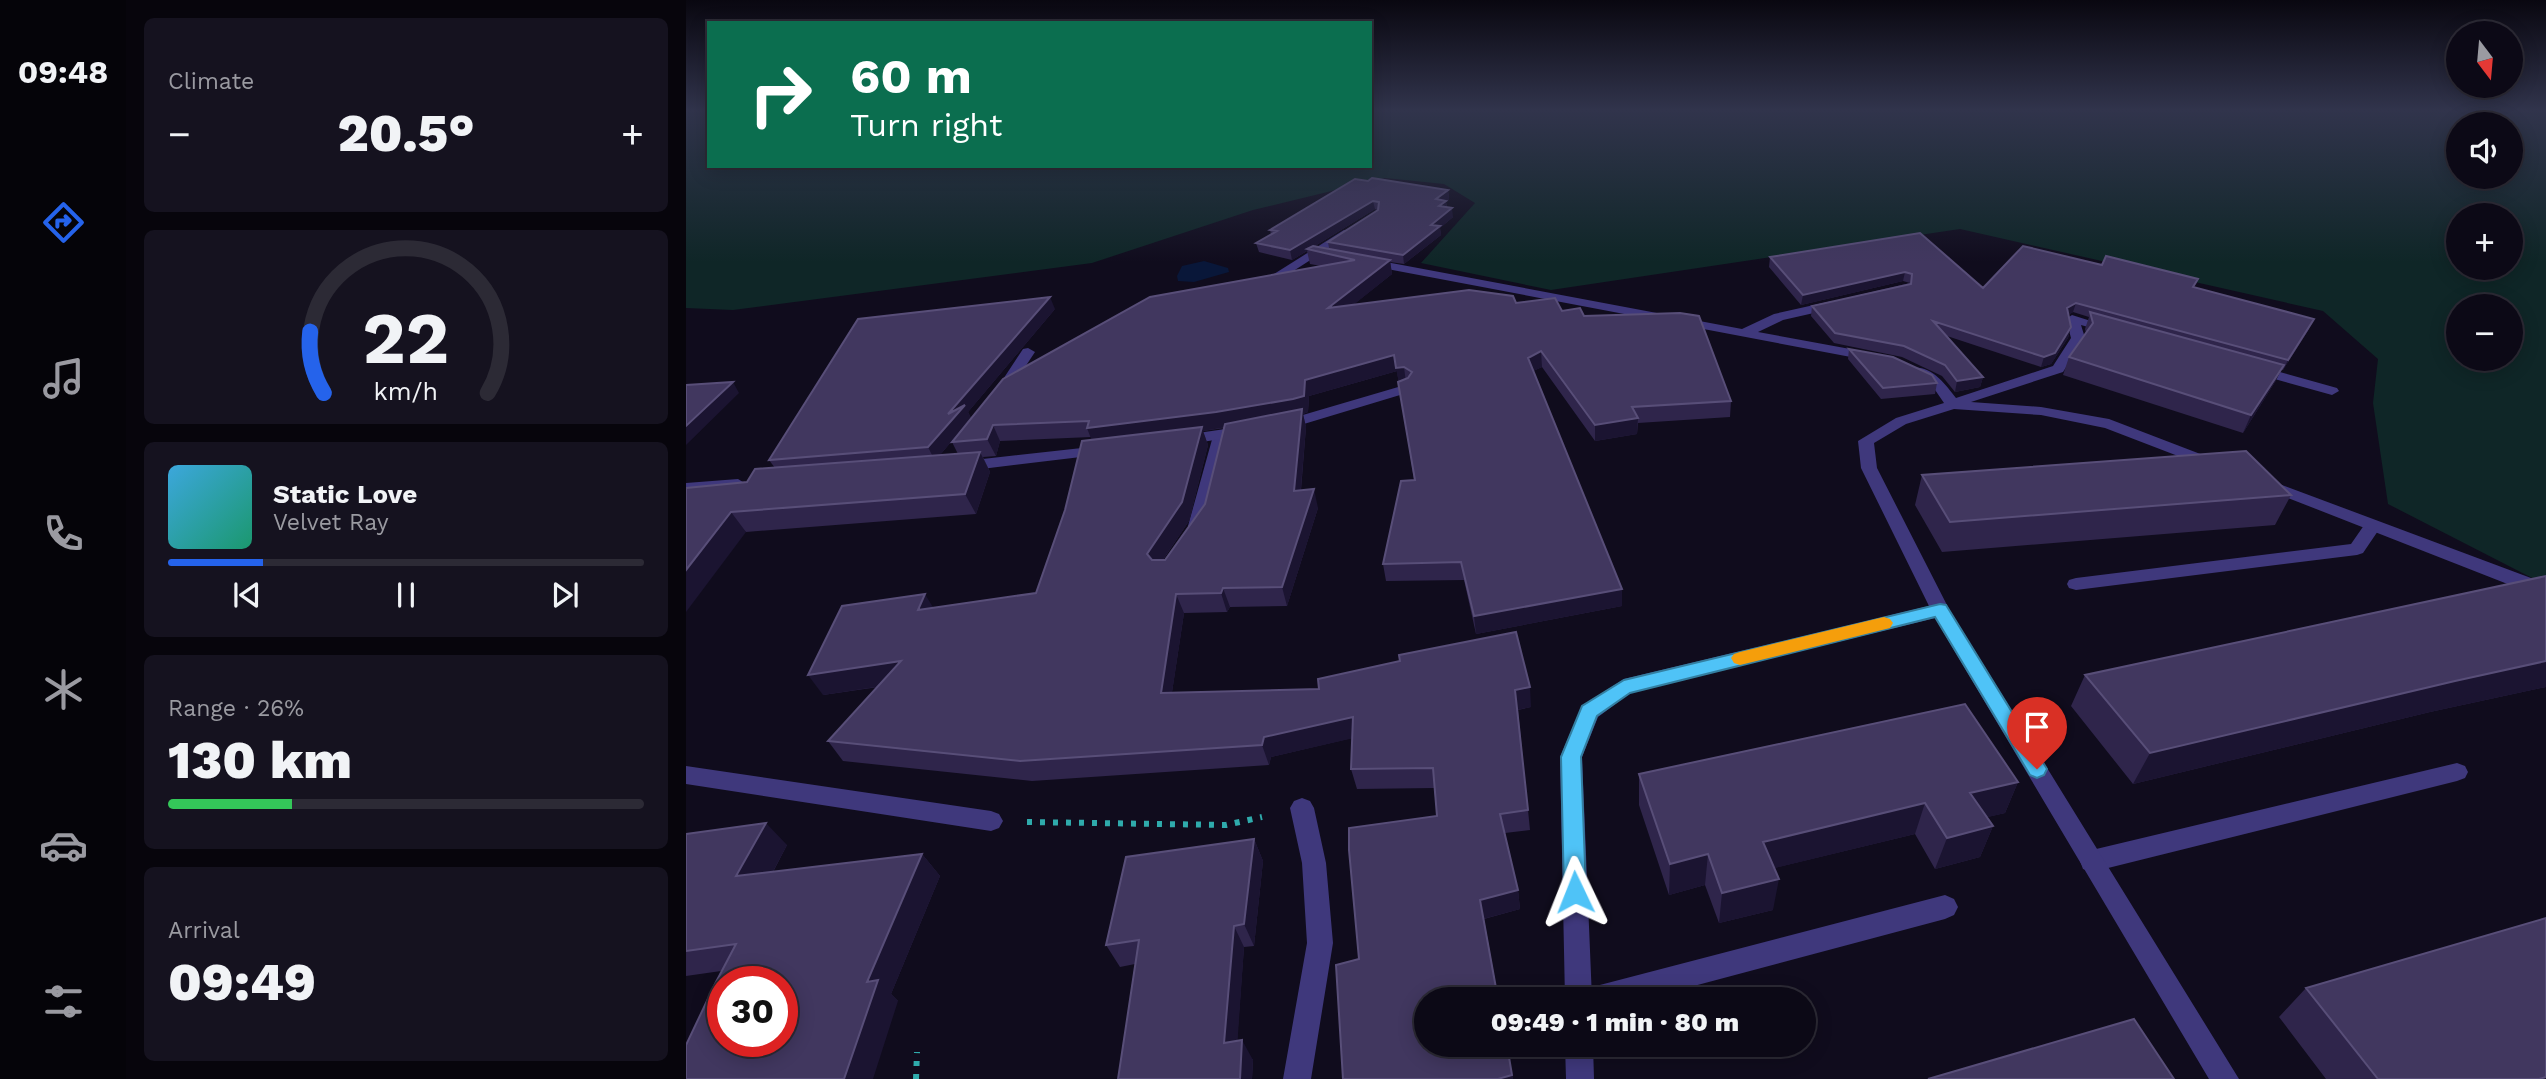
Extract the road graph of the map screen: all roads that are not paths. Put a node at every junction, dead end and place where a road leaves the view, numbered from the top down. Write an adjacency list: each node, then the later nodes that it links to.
1 (1354, 228): 3 (street)
2 (1355, 261): 5 (street)
3 (1280, 274)
4 (1841, 303): 5 (street)
5 (1746, 331): 8 (street)
6 (2124, 334): 14 (street)
7 (1028, 352): 13 (street)
8 (1883, 359)
9 (2241, 366): 12 (street)
10 (1906, 367): 14 (street)
11 (1405, 389): 15 (street)
12 (2332, 390)
13 (993, 405)
14 (1954, 405): 19 (street); 27 (street)
15 (1221, 436): 16 (street); 24 (street)
16 (1167, 442)
17 (1112, 449): 18 (street)
18 (954, 467)
19 (2222, 467)
20 (2247, 477): 23 (street)
21 (753, 482): 22 (street)
22 (686, 488)
23 (2373, 524): 25 (street); 26 (street)
24 (1186, 542)
25 (2076, 584)
26 (2546, 593)
27 (1940, 610): 32 (street); 34 (street)
28 (2456, 772): 32 (street)
29 (686, 775): 31 (street)
30 (1302, 808): 37 (street)
31 (991, 821)
32 (2092, 861): 39 (street)
33 (1945, 907): 35 (street)
34 (1578, 987)
35 (1642, 987)
36 (1579, 1057): 38 (street)
37 (1297, 1079)
38 (1580, 1079)
39 (2225, 1079)

